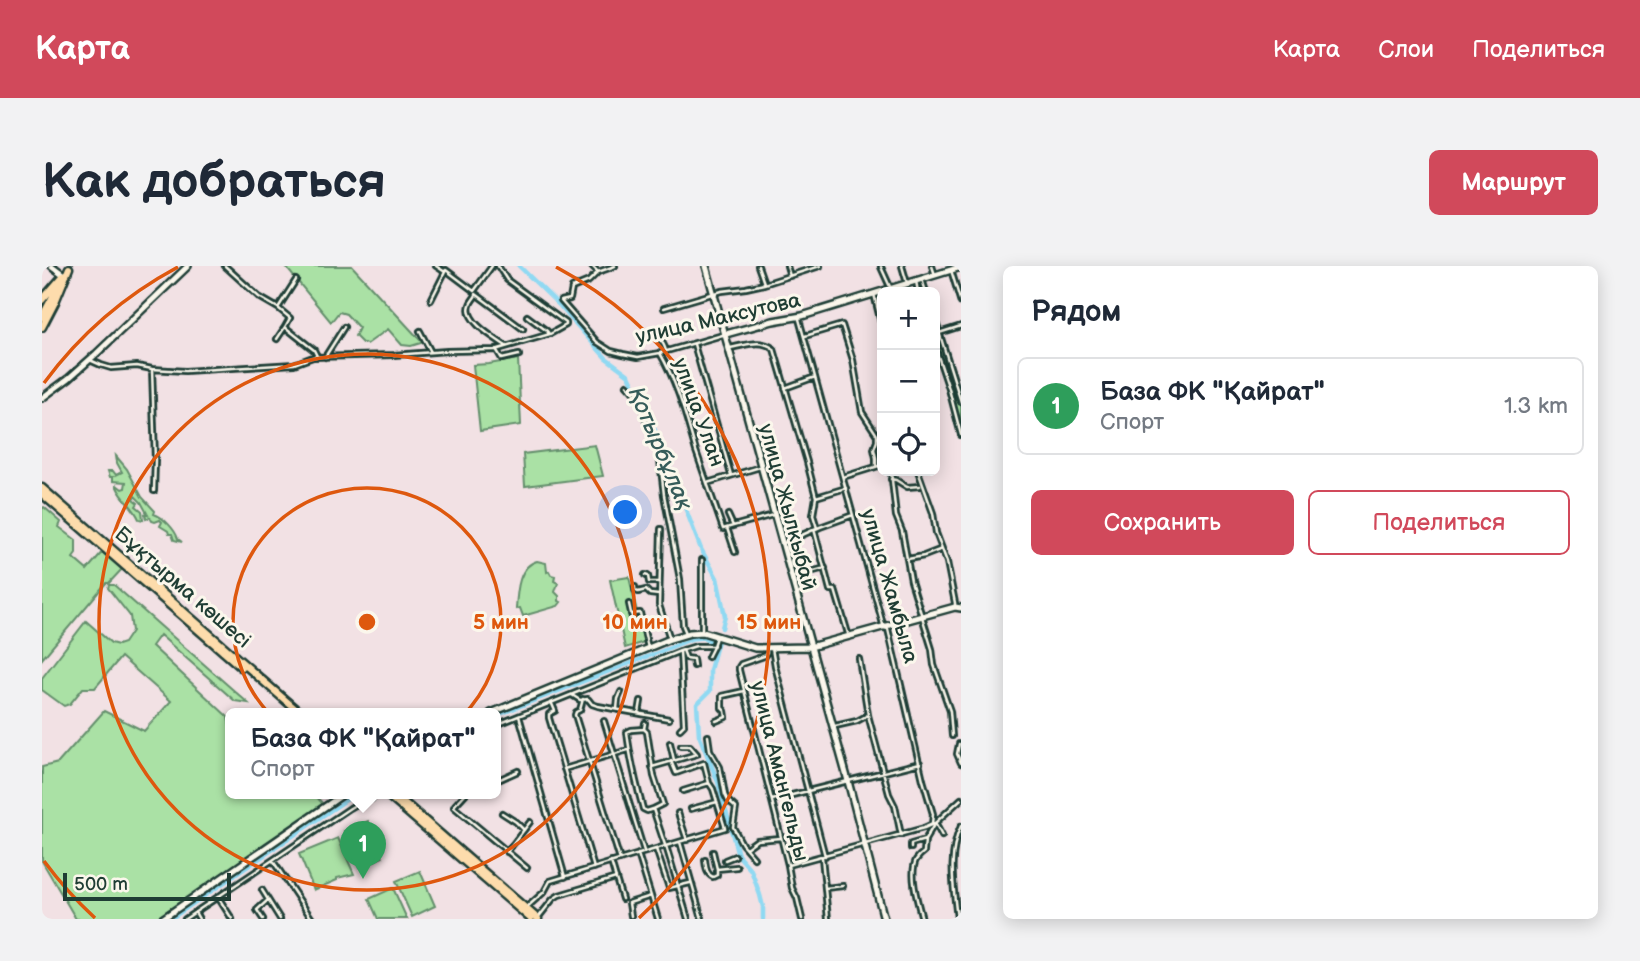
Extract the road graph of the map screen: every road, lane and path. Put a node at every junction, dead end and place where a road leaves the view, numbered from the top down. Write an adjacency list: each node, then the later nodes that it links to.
1 (52, 266): 23 (street)
2 (188, 266): 70 (street)
3 (225, 266): 41 (street)
4 (436, 266): 19 (street)
5 (492, 266): 32 (street)
6 (498, 266): 54 (street)
7 (592, 266): 20 (street)
8 (615, 266): 20 (street)
9 (706, 266): 34 (street, улица Жылкыбай)
10 (758, 266): 26 (street)
11 (786, 266): 22 (street)
12 (902, 266): 27 (street)
13 (932, 266): 21 (street)
14 (70, 267): 23 (main road); 47 (main road)
15 (817, 267): 22 (street)
16 (881, 267): 28 (street)
17 (961, 267): 18 (street, улица Максутова)
18 (951, 270): 21 (street, улица Максутова); 38 (street)
19 (444, 271): 32 (street); 37 (street)
20 (598, 272): 66 (street, улица Максутова)
21 (935, 275): 25 (street, улица Максутова)
22 (790, 276): 26 (street)
23 (63, 277): 36 (main road); 40 (main road); 45 (main road)
24 (296, 280): 41 (street)
25 (919, 280): 27 (street, улица Максутова); 30 (street); 31 (street)
26 (764, 284): 34 (street)
27 (907, 284): 29 (street, улица Максутова)
28 (890, 287)
29 (897, 287)
30 (918, 287)
31 (923, 287)
32 (475, 293): 50 (street); 60 (street)
33 (877, 293): 35 (street, улица Максутова)
34 (713, 294): 42 (street); 55 (street, улица Жылкыбай)
35 (874, 294): 39 (street); 44 (street, улица Максутова)
36 (42, 300)
37 (431, 300)
38 (961, 303)
39 (877, 306)
40 (42, 307)
41 (278, 308): 48 (street)
42 (664, 308)
43 (527, 316): 54 (street)
44 (798, 316): 55 (street, улица Максутова); 56 (street, улица Жамбыла)
45 (42, 317)
46 (961, 326): 53 (street)
47 (42, 327)
48 (285, 327): 58 (street); 68 (street)
49 (344, 327): 69 (street)
50 (523, 329)
51 (420, 331): 65 (street)
52 (648, 333): 64 (street)
53 (940, 333)
54 (549, 334): 60 (street)
55 (726, 334): 59 (street, улица Максутова); 61 (street, улица Жылкыбай)
56 (805, 336): 72 (street, улица Жамбыла); 79 (street)
57 (940, 336): 74 (street)
58 (277, 339)
59 (694, 343): 64 (street, улица Максутова); 81 (street)
60 (506, 346): 62 (street)
61 (729, 348): 75 (street); 80 (street, улица Жылкыбай)
62 (496, 349): 65 (street); 67 (street)
63 (936, 350): 78 (street)
64 (666, 351): 66 (street, улица Максутова)
65 (431, 352): 69 (street)
66 (660, 353): 85 (street, улица Улан)
67 (519, 355)
68 (317, 357): 69 (street); 71 (street)
69 (326, 357)
70 (90, 360): 71 (street); 76 (street)
71 (152, 369): 89 (street)
72 (816, 376): 75 (street); 83 (street, улица Жамбыла)
73 (627, 385): 118 (street)
74 (959, 387): 77 (street)
75 (785, 388): 91 (street)
76 (42, 398)
77 (961, 402)
78 (961, 435)
79 (876, 466): 83 (street)
80 (760, 467): 81 (street, улица Улан); 93 (street, улица Жылкыбай)
81 (731, 475): 85 (street, улица Улан)
82 (919, 476): 87 (street)
83 (843, 477): 88 (street, улица Жамбыла)
84 (891, 479): 87 (street); 103 (street)
85 (707, 483): 97 (street, улица Улан)
86 (42, 485): 95 (main road, Бұқтырма көшесі)
87 (922, 486): 101 (street)
88 (846, 488): 91 (street); 94 (street, улица Жамбыла)
89 (154, 491)
90 (42, 496): 95 (main road, Бұқтырма көшесі)
91 (816, 497): 99 (street)
92 (728, 514): 96 (street)
93 (773, 515): 96 (street); 100 (street, улица Жылкыбай)
94 (853, 515): 99 (street); 116 (street, улица Жамбыла)
95 (79, 523): 136 (main road, Бұқтырма көшесі)
96 (733, 526): 97 (street)
97 (727, 528): 102 (street)
98 (661, 529): 108 (street)
99 (814, 530): 100 (street); 105 (street)
100 (781, 544): 107 (street, улица Жылкыбай)
101 (942, 549): 103 (street); 112 (street)
102 (735, 552)
103 (908, 559): 114 (street)
104 (702, 560): 117 (street)
105 (825, 568): 107 (street); 120 (street)
106 (645, 575): 108 (street)
107 (794, 577): 123 (street, улица Жылкыбай)
108 (659, 582): 110 (street)
109 (635, 587): 110 (street)
110 (659, 595): 121 (street)
111 (629, 604): 113 (street)
112 (959, 609): 114 (street)
113 (631, 614): 115 (street); 124 (street)
114 (922, 617): 116 (street); 155 (street)
115 (633, 622)
116 (884, 628): 120 (street); 163 (street, улица Жамбыла)
117 (702, 632): 118 (street); 119 (street)
118 (688, 633): 121 (street)
119 (717, 636): 122 (street); 125 (street)
120 (849, 637): 123 (street)
121 (670, 639): 124 (street)
122 (714, 645): 126 (street); 127 (street)
123 (810, 647): 125 (street); 151 (street, улица Жылкыбай)
124 (648, 648): 141 (street)
125 (769, 648): 130 (street, улица Амангельды); 172 (street)
126 (681, 651): 129 (street); 132 (street); 153 (street)
127 (708, 657)
128 (859, 659): 144 (street)
129 (694, 666)
130 (744, 691): 133 (street); 180 (street, улица Амангельды)
131 (621, 692): 142 (street)
132 (572, 695): 135 (street); 138 (street)
133 (722, 696): 134 (street); 148 (street)
134 (717, 697)
135 (583, 699): 142 (street); 162 (street)
136 (283, 700): 139 (main road, Бұқтырма көшесі); 140 (main road, Бұқтырма көшесі)
137 (640, 701): 143 (street)
138 (552, 704): 145 (street); 166 (street)
139 (290, 708)
140 (293, 708)
141 (501, 709)
142 (617, 709): 143 (street)
143 (639, 713): 146 (street)
144 (868, 715): 151 (street); 168 (street)
145 (519, 716): 149 (street); 218 (street)
146 (668, 719)
147 (604, 721): 160 (street)
148 (716, 721)
149 (501, 723)
150 (645, 723): 152 (street)
151 (832, 727): 170 (street, улица Жылкыбай)
152 (644, 729): 159 (street); 165 (street)
153 (680, 729)
154 (708, 736): 198 (street)
155 (952, 736)
156 (670, 743): 161 (street)
157 (959, 744): 164 (street)
158 (681, 746): 161 (street)
159 (629, 749): 160 (street); 182 (street)
160 (614, 754): 162 (street); 202 (street)
161 (672, 760): 165 (street); 171 (street)
162 (589, 762): 166 (street); 209 (street)
163 (920, 763): 168 (street); 187 (street, улица Жамбыла)
164 (961, 763)
165 (652, 767): 182 (street)
166 (564, 769): 216 (street)
167 (518, 771): 169 (street)
168 (883, 772): 170 (street); 190 (street)
169 (501, 779)
170 (848, 781): 172 (street); 196 (street, улица Жылкыбай)
171 (709, 783): 173 (street); 181 (street)
172 (808, 790): 180 (street); 206 (street)
173 (683, 791)
174 (336, 799): 233 (street)
175 (365, 799): 208 (street)
176 (392, 799): 227 (main road)
177 (400, 799): 227 (main road)
178 (460, 799): 201 (street)
179 (961, 799): 187 (street)
180 (772, 800): 192 (street, улица Амангельды)
181 (717, 802): 183 (street); 193 (street)
182 (653, 809): 197 (street)
183 (691, 809)
184 (502, 813): 189 (street)
185 (678, 813): 193 (street)
186 (530, 822): 189 (street)
187 (933, 824): 190 (street); 191 (street, улица Жамбыла); 194 (street)
188 (961, 826): 248 (street)
189 (524, 830): 201 (street)
190 (901, 835): 196 (street)
191 (942, 836)
192 (781, 838): 198 (street); 213 (street, улица Амангельды)
193 (688, 840): 195 (street)
194 (925, 840): 199 (street); 247 (street)
195 (680, 842): 197 (street); 220 (street)
196 (864, 844): 206 (street); 246 (street, улица Жылкыбай)
197 (666, 846): 200 (street); 221 (street)
198 (746, 848): 207 (street)
199 (911, 848)
200 (656, 849): 202 (street); 221 (street)
201 (507, 852): 215 (street)
202 (644, 852): 204 (street)
203 (713, 852): 217 (street)
204 (638, 854): 209 (street); 225 (street)
205 (735, 856): 211 (street)
206 (823, 856): 213 (street); 223 (street)
207 (754, 858)
208 (272, 860): 226 (street); 239 (street)
209 (620, 860): 212 (street)
210 (705, 860): 217 (street)
211 (725, 860)
212 (611, 862): 216 (street); 219 (street)
213 (788, 865): 244 (street, улица Амангельды)
214 (737, 867): 217 (street)
215 (527, 868)
216 (594, 868): 218 (street)
217 (717, 869)
218 (565, 877): 230 (street)
219 (616, 878): 228 (street); 240 (street)
220 (691, 882): 221 (street); 243 (street)
221 (679, 886): 242 (street)
222 (843, 886): 223 (street)
223 (825, 888): 245 (street)
224 (262, 890): 229 (street)
225 (651, 895): 232 (street); 241 (street)
226 (218, 897): 231 (street); 236 (street)
227 (509, 897): 230 (main road); 240 (main road)
228 (622, 899)
229 (268, 900): 237 (street); 238 (street)
230 (526, 908): 240 (main road)
231 (195, 912): 234 (street); 235 (street)
232 (631, 916)
233 (162, 919)
234 (185, 919)
235 (199, 919)
236 (232, 919)
237 (263, 919)
238 (280, 919)
239 (313, 919)
240 (536, 919)
241 (658, 919)
242 (688, 919)
243 (702, 919)
244 (802, 919)
245 (828, 919)
246 (884, 919)
247 (922, 919)
248 (957, 919)

